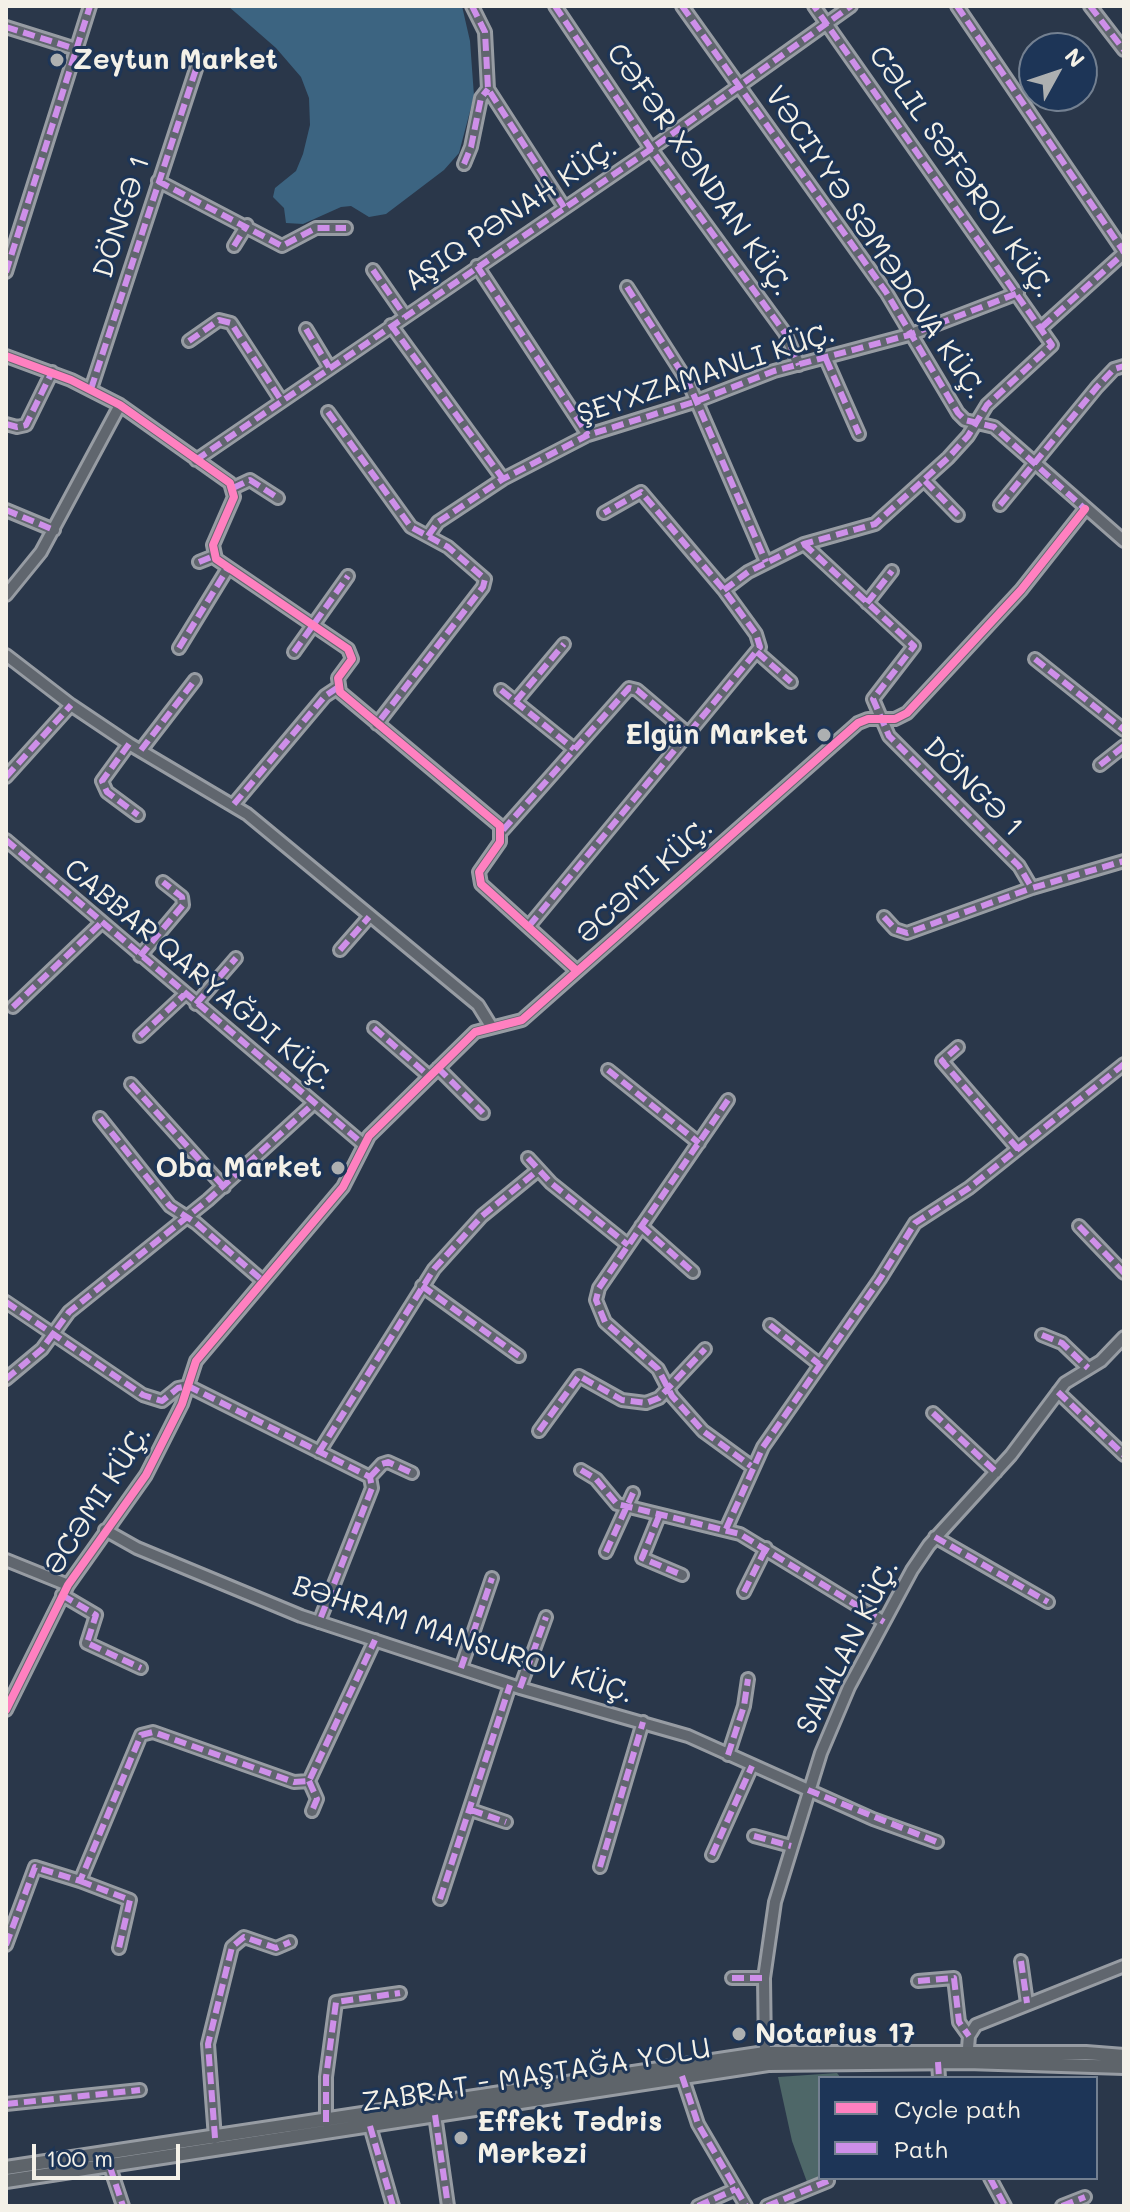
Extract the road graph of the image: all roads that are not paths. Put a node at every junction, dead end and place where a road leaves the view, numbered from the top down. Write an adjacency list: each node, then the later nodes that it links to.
1 (90, 6): 11 (street)
2 (472, 6): 15 (street)
3 (555, 6): 16 (street, CƏFƏR XƏNDAN KÜÇ.)
4 (682, 6): 14 (street, VƏCIYYƏ SƏMƏDOVA KÜÇ.)
5 (814, 6): 9 (street, CƏLIL SƏFƏROV KÜÇ.)
6 (851, 6): 9 (street)
7 (957, 6): 23 (street)
8 (1090, 6): 12 (street)
9 (826, 23): 14 (street); 28 (street, CƏLIL SƏFƏROV KÜÇ.)
10 (6, 27): 11 (street)
11 (76, 49): 26 (street)
12 (1124, 50)
13 (199, 60): 18 (street, DÖNGƏ 1)
14 (739, 86): 16 (street); 33 (street, VƏCIYYƏ SƏMƏDOVA KÜÇ.)
15 (488, 89): 17 (street); 19 (street)
16 (651, 149): 19 (street); 37 (street, CƏFƏR XƏNDAN KÜÇ.)
17 (464, 164)
18 (158, 181): 20 (street); 41 (street, DÖNGƏ 1)
19 (564, 207): 24 (street)
20 (247, 225): 21 (street); 22 (street)
21 (346, 228)
22 (234, 246)
23 (1124, 253): 31 (street)
24 (477, 266): 29 (street); 49 (street)
25 (373, 270): 29 (street)
26 (6, 272)
27 (627, 287): 43 (street)
28 (1018, 293): 31 (street, CƏLIL SƏFƏROV KÜÇ.); 33 (street)
29 (405, 316): 30 (street)
30 (391, 325): 39 (street); 52 (street)
31 (1042, 327): 46 (street)
32 (306, 329): 39 (street)
33 (909, 335): 36 (street); 46 (street, VƏCIYYƏ SƏMƏDOVA KÜÇ.)
34 (189, 341): 42 (street)
35 (6, 356): 40 (street)
36 (826, 359): 37 (street); 48 (street)
37 (799, 365): 43 (street)
38 (1124, 366): 51 (street)
39 (329, 367): 42 (street)
40 (52, 372): 41 (street); 47 (street)
41 (91, 389): 44 (street)
42 (281, 400): 50 (street)
43 (697, 401): 49 (street); 67 (street)
44 (120, 405): 50 (street); 61 (street)
45 (328, 412): 62 (street)
46 (974, 423): 51 (street, VƏCIYYƏ SƏMƏDOVA KÜÇ.); 53 (street)
47 (6, 424)
48 (859, 434)
49 (588, 435): 52 (street)
50 (196, 460): 54 (street)
51 (1035, 464): 56 (street); 57 (street, VƏCIYYƏ SƏMƏDOVA KÜÇ.)
52 (503, 479): 62 (street)
53 (925, 481): 60 (street); 64 (street)
54 (233, 488): 55 (street); 65 (street)
55 (278, 498)
56 (1000, 505)
57 (1085, 509): 63 (street, VƏCIYYƏ SƏMƏDOVA KÜÇ.); 87 (street, ƏCƏMI KÜÇ.)
58 (6, 510): 61 (street)
59 (604, 513): 71 (street)
60 (958, 515)
61 (54, 530): 72 (street)
62 (428, 536): 88 (street)
63 (1124, 541)
64 (804, 544): 67 (street); 73 (street)
65 (214, 556): 66 (street); 68 (street)
66 (199, 562)
67 (766, 562): 71 (street)
68 (228, 568): 74 (street); 76 (street)
69 (892, 571): 73 (street)
70 (348, 576): 74 (street)
71 (724, 590): 78 (street)
72 (6, 595)
73 (867, 603): 87 (street)
74 (313, 626): 77 (street); 83 (street)
75 (564, 644): 85 (street)
76 (179, 648)
77 (294, 652)
78 (757, 652): 82 (street); 90 (street)
79 (6, 655): 86 (street)
80 (1035, 659): 89 (street)
81 (195, 680): 94 (street)
82 (791, 682)
83 (337, 688): 88 (street); 97 (street)
84 (501, 690): 85 (street)
85 (516, 701): 93 (street)
86 (71, 705): 91 (street); 96 (street)
87 (880, 719): 105 (street, DÖNGƏ 1); 113 (street, ƏCƏMI KÜÇ.)
88 (377, 724): 99 (street)
89 (1124, 730)
90 (690, 735): 93 (street); 109 (street)
91 (129, 744): 94 (street); 98 (street)
92 (1124, 746): 95 (street)
93 (574, 749): 99 (street)
94 (141, 750): 97 (street)
95 (1100, 765)
96 (6, 777)
97 (234, 804): 106 (street)
98 (138, 815)
99 (503, 830): 109 (street)
100 (6, 840): 101 (street)
101 (15, 849): 102 (street); 108 (street)
102 (6, 859)
103 (1124, 861): 105 (street)
104 (163, 882): 111 (street)
105 (1032, 888): 107 (street)
106 (369, 917): 110 (street); 117 (street)
107 (884, 917)
108 (100, 924): 111 (street); 116 (street)
109 (529, 926): 113 (street)
110 (340, 950)
111 (140, 956): 114 (street)
112 (236, 958): 115 (street)
113 (577, 971): 117 (street, ƏCƏMI KÜÇ.)
114 (184, 995): 115 (street); 119 (street)
115 (196, 1004): 127 (street)
116 (13, 1007)
117 (491, 1026): 122 (street, ƏCƏMI KÜÇ.)
118 (374, 1028): 124 (street)
119 (140, 1036)
120 (958, 1047): 132 (street)
121 (1124, 1064): 132 (street)
122 (438, 1068): 124 (street, ƏCƏMI KÜÇ.); 128 (street)
123 (608, 1070): 130 (street)
124 (429, 1076): 131 (street, ƏCƏMI KÜÇ.)
125 (131, 1084): 135 (street)
126 (728, 1100): 130 (street)
127 (313, 1104): 131 (street); 135 (street)
128 (483, 1113)
129 (100, 1118): 136 (street)
130 (699, 1143): 137 (street)
131 (363, 1144): 142 (street, ƏCƏMI KÜÇ.)
132 (1018, 1149): 151 (street)
133 (528, 1158): 134 (street)
134 (537, 1171): 139 (street); 143 (street)
135 (224, 1187): 136 (street)
136 (187, 1216): 142 (street); 146 (street)
137 (641, 1226): 139 (street); 140 (street)
138 (1079, 1226): 141 (street)
139 (628, 1245): 155 (street)
140 (693, 1272)
141 (1124, 1273)
142 (263, 1281): 154 (street, ƏCƏMI KÜÇ.)
143 (422, 1286): 150 (street); 159 (street)
144 (6, 1302): 146 (street)
145 (770, 1325): 151 (street)
146 (53, 1333): 153 (street); 154 (street)
147 (1042, 1335): 152 (street)
148 (1124, 1337): 152 (street, SAVALAN KÜÇ.)
149 (705, 1349): 155 (street)
150 (519, 1356)
151 (819, 1364): 161 (street)
152 (1088, 1368): 156 (street, SAVALAN KÜÇ.)
153 (6, 1379)
154 (188, 1386): 159 (street); 170 (street, ƏCƏMI KÜÇ.)
155 (667, 1389): 158 (street); 161 (street)
156 (1058, 1392): 160 (street); 163 (street, SAVALAN KÜÇ.)
157 (933, 1413): 163 (street)
158 (539, 1431)
159 (319, 1452): 165 (street)
160 (1124, 1455)
161 (751, 1466): 169 (street)
162 (581, 1470): 167 (street)
163 (996, 1472): 171 (street, SAVALAN KÜÇ.)
164 (412, 1473): 165 (street)
165 (370, 1477): 182 (street)
166 (633, 1493): 167 (street)
167 (628, 1508): 168 (street); 173 (street)
168 (659, 1516): 169 (street); 175 (street)
169 (726, 1529): 172 (street)
170 (105, 1530): 177 (street, ƏCƏMI KÜÇ.); 182 (street, BƏHRAM MANSUROV KÜÇ.)
171 (935, 1537): 180 (street); 183 (street, SAVALAN KÜÇ.)
172 (766, 1548): 178 (street); 183 (street)
173 (606, 1552)
174 (6, 1560): 177 (street)
175 (682, 1575)
176 (492, 1578): 186 (street)
177 (68, 1585): 179 (street, ƏCƏMI KÜÇ.)
178 (744, 1592)
179 (62, 1595): 185 (street); 189 (street, ƏCƏMI KÜÇ.)
180 (1048, 1602)
181 (546, 1617): 190 (street)
182 (319, 1622): 184 (street, BƏHRAM MANSUROV KÜÇ.)
183 (884, 1622): 196 (street, SAVALAN KÜÇ.)
184 (375, 1640): 186 (street, BƏHRAM MANSUROV KÜÇ.); 195 (street)
185 (141, 1668)
186 (461, 1668): 190 (street, BƏHRAM MANSUROV KÜÇ.)
187 (748, 1679): 193 (street)
188 (6, 1680): 189 (street)
189 (18, 1686): 191 (street, ƏCƏMI KÜÇ.)
190 (515, 1687): 192 (street, BƏHRAM MANSUROV KÜÇ.); 197 (street)
191 (6, 1710)
192 (643, 1722): 193 (street, BƏHRAM MANSUROV KÜÇ.); 204 (street)
193 (728, 1755): 194 (street, BƏHRAM MANSUROV KÜÇ.)
194 (752, 1766): 196 (street, BƏHRAM MANSUROV KÜÇ.); 203 (street)
195 (309, 1781): 198 (street); 205 (street)
196 (808, 1790): 201 (street, BƏHRAM MANSUROV KÜÇ.); 202 (street, SAVALAN KÜÇ.)
197 (471, 1810): 199 (street); 206 (street)
198 (312, 1811)
199 (506, 1822)
200 (754, 1836): 202 (street)
201 (937, 1842)
202 (791, 1846): 213 (street, SAVALAN KÜÇ.)
203 (712, 1855)
204 (600, 1867)
205 (80, 1881): 208 (street); 209 (street)
206 (440, 1899)
207 (290, 1942): 230 (street)
208 (6, 1945)
209 (119, 1948)
210 (1021, 1961): 216 (street)
211 (1124, 1966): 216 (street)
212 (732, 1978): 213 (street)
213 (764, 1978): 218 (street, SAVALAN KÜÇ.)
214 (918, 1981): 217 (street)
215 (400, 1993): 228 (street)
216 (1027, 2003): 217 (street)
217 (969, 2036): 220 (street)
218 (765, 2053): 220 (main road); 228 (main road)
219 (1124, 2056): 220 (main road)
220 (967, 2057): 221 (main road, ZABRAT - MAŞTAĞA YOLU); 222 (main road, ZABRAT - MAŞTAĞA YOLU)
221 (938, 2062): 223 (main road, ZABRAT - MAŞTAĞA YOLU); 224 (street)
222 (1124, 2067)
223 (682, 2076): 227 (main road, ZABRAT - MAŞTAĞA YOLU); 236 (street)
224 (939, 2076)
225 (140, 2090): 226 (street)
226 (6, 2104)
227 (435, 2115): 229 (main road, ZABRAT - MAŞTAĞA YOLU); 240 (street)
228 (326, 2122): 230 (main road)
229 (370, 2126): 231 (main road, ZABRAT - MAŞTAĞA YOLU); 239 (street)
230 (215, 2138): 232 (main road)
231 (110, 2167): 234 (main road, ZABRAT - MAŞTAĞA YOLU); 238 (street)
232 (6, 2168)
233 (991, 2180): 244 (street)
234 (6, 2181)
235 (828, 2181): 243 (street)
236 (736, 2189): 241 (street); 242 (street)
237 (1085, 2197): 245 (street)
238 (123, 2206)
239 (393, 2206)
240 (448, 2206)
241 (698, 2206)
242 (746, 2206)
243 (767, 2206)
244 (1005, 2206)
245 (1062, 2206)

